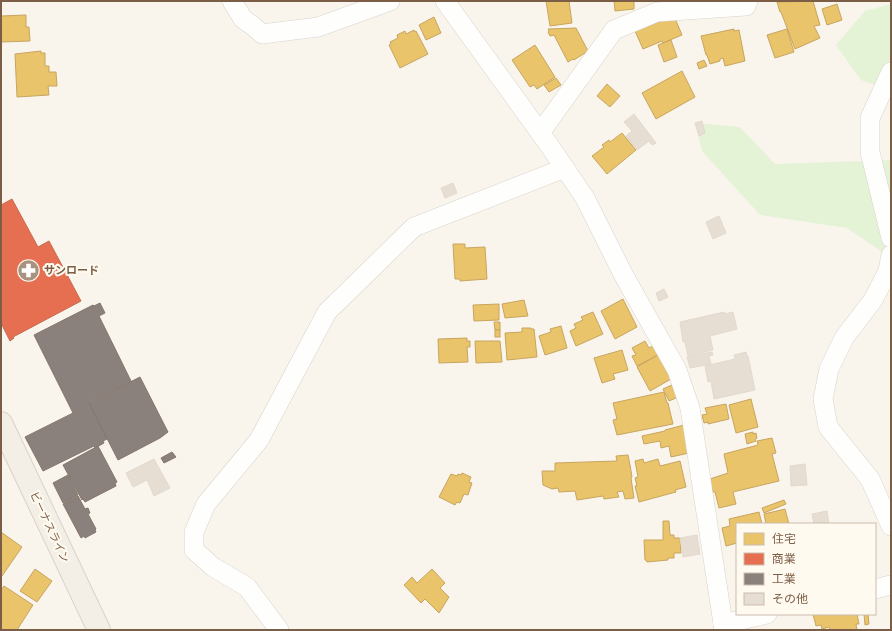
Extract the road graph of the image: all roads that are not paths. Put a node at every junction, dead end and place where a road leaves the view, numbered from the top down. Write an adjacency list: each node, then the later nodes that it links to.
1 (232, 1): 2 (street)
2 (390, 1)
3 (445, 1): 6 (street)
4 (748, 1): 6 (street)
5 (891, 72): 8 (street)
6 (540, 133): 7 (street)
7 (565, 168): 15 (street); 17 (street)
8 (891, 238)
9 (891, 255): 11 (street)
10 (1, 424): 16 (main road, ビーナスライン)
11 (891, 526)
12 (891, 585): 13 (street)
13 (876, 589)
14 (764, 615): 15 (street)
15 (723, 627)
16 (99, 630)
17 (279, 630)

